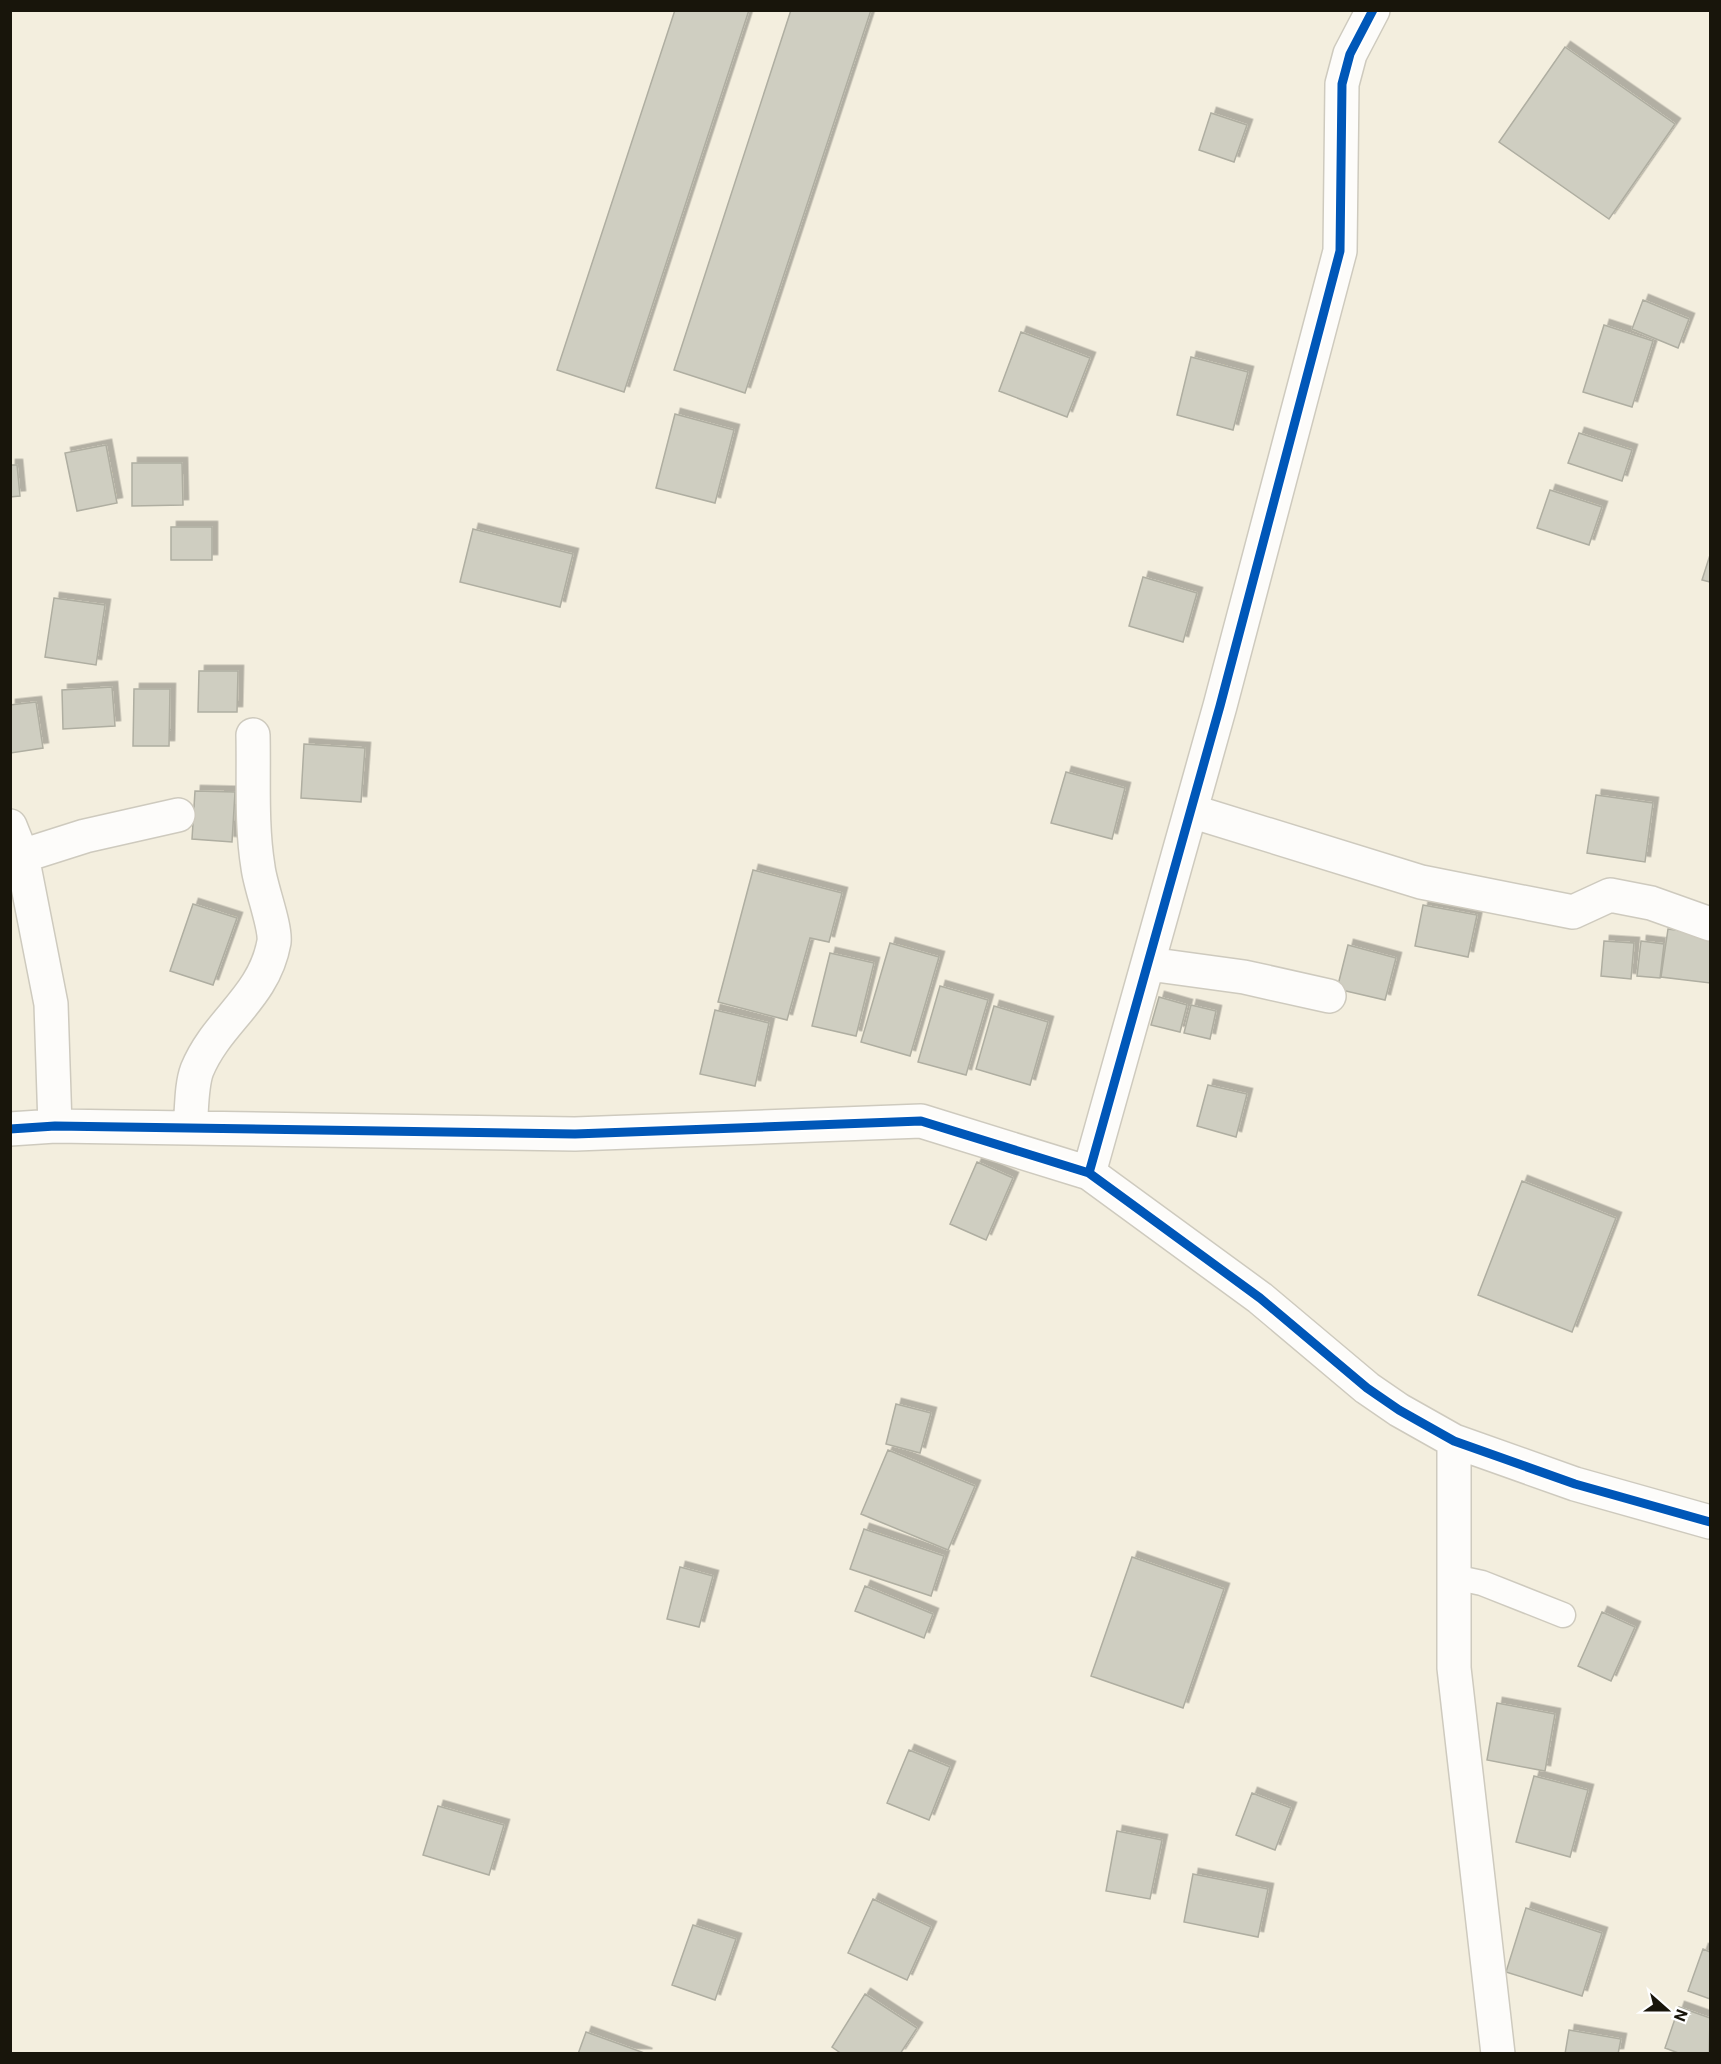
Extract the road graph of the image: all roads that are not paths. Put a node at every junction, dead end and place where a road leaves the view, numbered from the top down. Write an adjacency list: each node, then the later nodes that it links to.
1 (1373, 10): 3 (street)
2 (253, 735): 11 (street)
3 (1191, 811): 7 (street); 8 (street)
4 (178, 815): 6 (street)
5 (10, 826): 6 (street)
6 (22, 856): 10 (street)
7 (1710, 924)
8 (1149, 964): 9 (street); 13 (street)
9 (1329, 996)
10 (56, 1126): 11 (street); 12 (street)
11 (190, 1128): 13 (street)
12 (10, 1129)
13 (1089, 1173): 14 (street)
14 (1454, 1441): 15 (street); 16 (street)
15 (1710, 1522)
16 (1454, 1577): 17 (lane); 18 (street)
17 (1563, 1615)
18 (1498, 2054)

